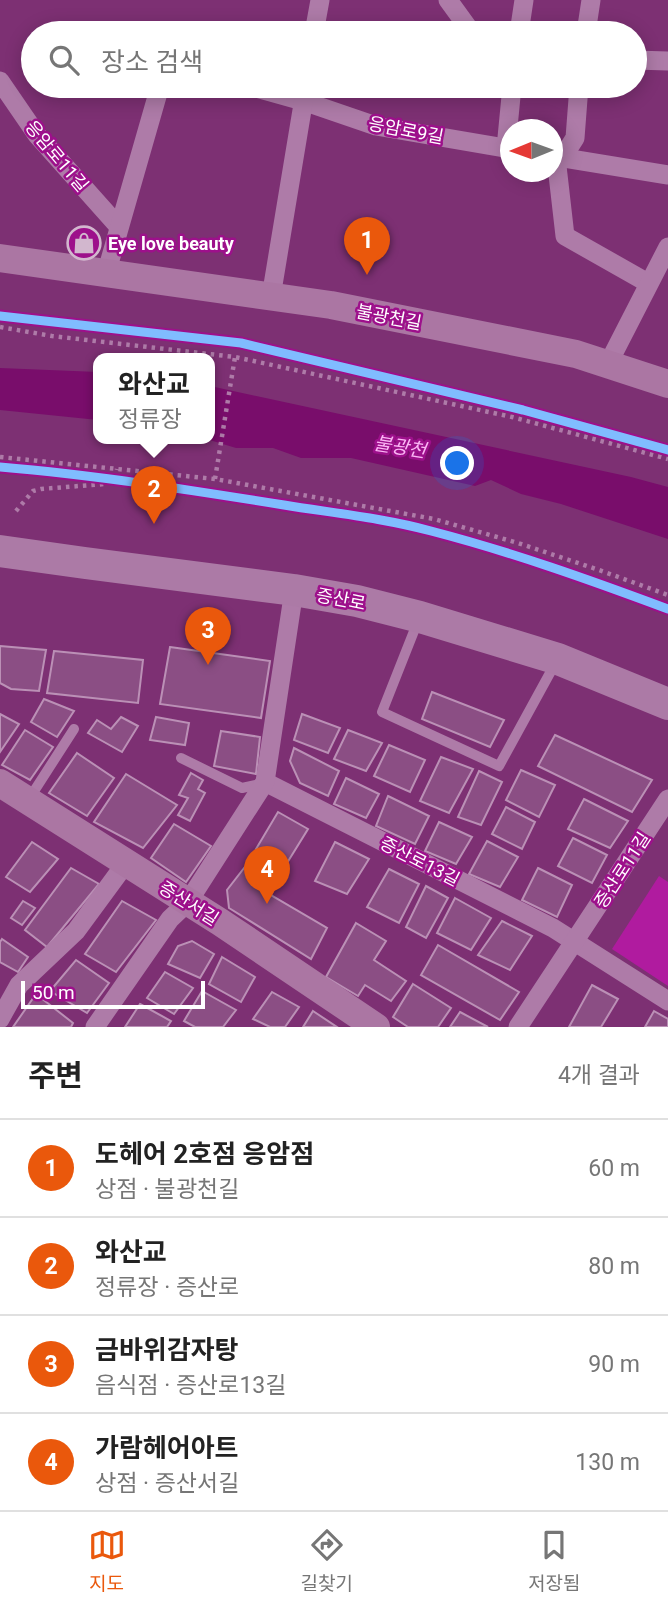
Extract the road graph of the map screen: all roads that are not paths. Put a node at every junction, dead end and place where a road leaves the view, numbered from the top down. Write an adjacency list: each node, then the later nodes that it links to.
1 (320, 0): 5 (street)
2 (448, 0): 6 (street)
3 (524, 0): 7 (street)
4 (591, 0): 8 (street)
5 (316, 21)
6 (463, 21)
7 (521, 21)
8 (588, 21)
9 (647, 60): 10 (street)
10 (668, 61)
11 (0, 81): 23 (street, 응암로11길)
12 (157, 98): 23 (street)
13 (304, 98): 28 (street)
14 (316, 98): 18 (street, 응암로9길)
15 (511, 98): 17 (street)
16 (578, 98): 19 (street)
17 (510, 119)
18 (500, 147)
19 (563, 150)
20 (563, 157): 21 (street)
21 (668, 175)
22 (559, 182): 27 (street)
23 (119, 227): 26 (street)
24 (668, 247): 27 (street)
25 (0, 258): 26 (street, 불광천길)
26 (106, 274): 28 (street, 불광천길)
27 (648, 283): 29 (street)
28 (271, 297): 29 (street, 불광천길)
29 (608, 364): 30 (street, 불광천길)
30 (668, 384)
31 (0, 551): 32 (main road, 증산로)
32 (294, 590): 33 (main road, 증산로); 38 (street)
33 (420, 617): 34 (main road, 증산로); 34 (lane)
34 (558, 659): 35 (main road, 증산로)
35 (668, 704)
36 (74, 729): 41 (lane)
37 (181, 758): 38 (lane)
38 (265, 782): 43 (street); 44 (street, 증산로13길)
39 (0, 783): 41 (street, 증산서길)
40 (668, 799): 44 (street, 증산로11길)
41 (28, 802): 42 (street, 증산서길)
42 (126, 863): 43 (street, 증산서길); 46 (street)
43 (188, 902): 47 (street); 48 (street, 증산서길)
44 (575, 941): 45 (street); 49 (street, 증산로11길)
45 (668, 1001)
46 (0, 1019)
47 (95, 1027)
48 (376, 1027)
49 (518, 1027)

